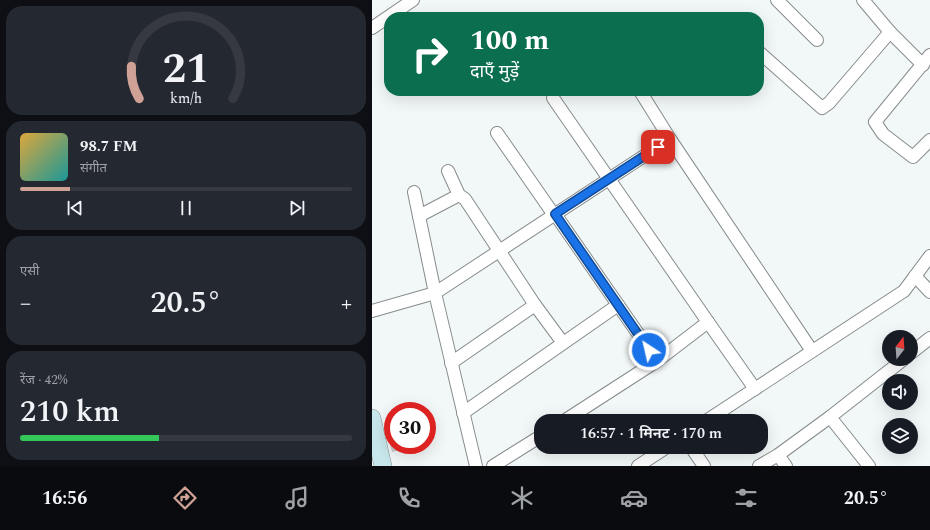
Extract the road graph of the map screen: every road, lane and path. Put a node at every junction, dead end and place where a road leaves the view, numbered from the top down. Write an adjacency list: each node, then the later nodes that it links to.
1 (413, 0): 4 (street)
2 (777, 0): 8 (street)
3 (863, 0): 7 (street)
4 (395, 12)
5 (384, 20): 6 (street)
6 (372, 28)
7 (890, 32): 9 (street); 10 (street)
8 (817, 40)
9 (764, 56)
10 (926, 60): 15 (street)
11 (643, 96): 14 (street)
12 (553, 98): 17 (street)
13 (497, 133): 20 (street)
14 (670, 139): 17 (street); 34 (street)
15 (930, 140)
16 (448, 171): 19 (street)
17 (609, 179): 20 (street); 30 (street)
18 (414, 192): 21 (street)
19 (459, 195): 21 (street); 22 (street)
20 (555, 214): 22 (street); 27 (street)
21 (419, 216): 26 (street)
22 (499, 251): 26 (street); 28 (street)
23 (930, 256): 24 (street)
24 (915, 276): 25 (street); 34 (street)
25 (930, 292)
26 (435, 293): 29 (street); 36 (street)
27 (618, 304): 32 (street); 35 (street)
28 (535, 305): 32 (street); 36 (street)
29 (372, 311)
30 (708, 322): 35 (street); 38 (street)
31 (930, 338): 33 (street)
32 (564, 343): 39 (street)
33 (918, 347)
34 (812, 351): 38 (street)
35 (657, 361): 40 (street)
36 (451, 363): 39 (street)
37 (895, 366): 42 (street)
38 (755, 389): 41 (street)
39 (463, 413): 49 (street)
40 (575, 414)
41 (717, 414)
42 (830, 417): 47 (street); 55 (street)
43 (372, 418): 48 (street)
44 (534, 440): 50 (street)
45 (656, 454): 51 (street)
46 (696, 454): 52 (street)
47 (778, 455): 53 (street); 54 (street)
48 (383, 466)
49 (476, 466)
50 (493, 466)
51 (638, 466)
52 (704, 466)
53 (760, 466)
54 (786, 466)
55 (869, 466)

